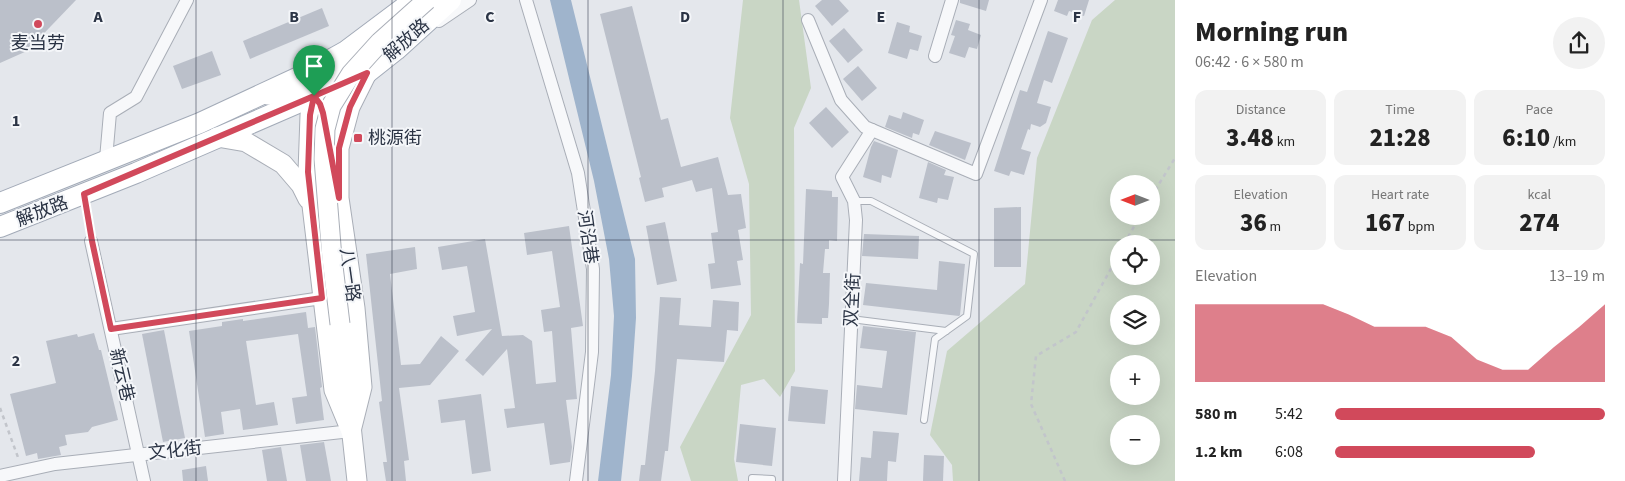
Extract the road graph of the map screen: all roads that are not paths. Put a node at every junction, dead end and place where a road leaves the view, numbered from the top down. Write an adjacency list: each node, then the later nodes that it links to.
1 (187, 0): 18 (street)
2 (414, 0): 11 (main road, 解放路)
3 (427, 0): 30 (main road, bridge)
4 (451, 0): 10 (main road, 解放路)
5 (470, 0): 10 (street)
6 (526, 0): 36 (street, 河沿巷)
7 (952, 0): 12 (street)
8 (1041, 0): 16 (street)
9 (808, 20): 16 (street)
10 (396, 50): 13 (main road, 解放路)
11 (346, 52): 14 (main road); 15 (main road, 解放路)
12 (934, 56)
13 (367, 73): 14 (main road, 解放路); 19 (main road, 八一路)
14 (314, 96): 15 (main road); 17 (main road, 解放路); 19 (main road); 22 (main road)
15 (258, 97): 18 (main road, 解放路)
16 (872, 130): 20 (street, 双全街)
17 (217, 137): 22 (main road); 23 (main road, 解放路)
18 (106, 159): 21 (main road, 解放路)
19 (339, 198): 30 (main road, 八一路)
20 (854, 201): 26 (street, 双全街); 28 (lane)
21 (0, 203)
22 (312, 209): 25 (main road)
23 (0, 227)
24 (92, 241): 27 (street, 新云巷)
25 (322, 298): 27 (street); 30 (main road)
26 (851, 319): 28 (lane); 39 (street, 双全街)
27 (111, 329): 31 (street, 新云巷)
28 (946, 331): 29 (lane)
29 (924, 420)
30 (351, 431): 31 (street, 文化街); 35 (main road, 八一路)
31 (140, 454): 33 (street, 文化街); 34 (street, 新云巷)
32 (0, 476): 33 (street, 文化街)
33 (26, 476)
34 (144, 481)
35 (357, 481)
36 (576, 481)
37 (752, 481): 38 (lane)
38 (772, 481)
39 (844, 481)

